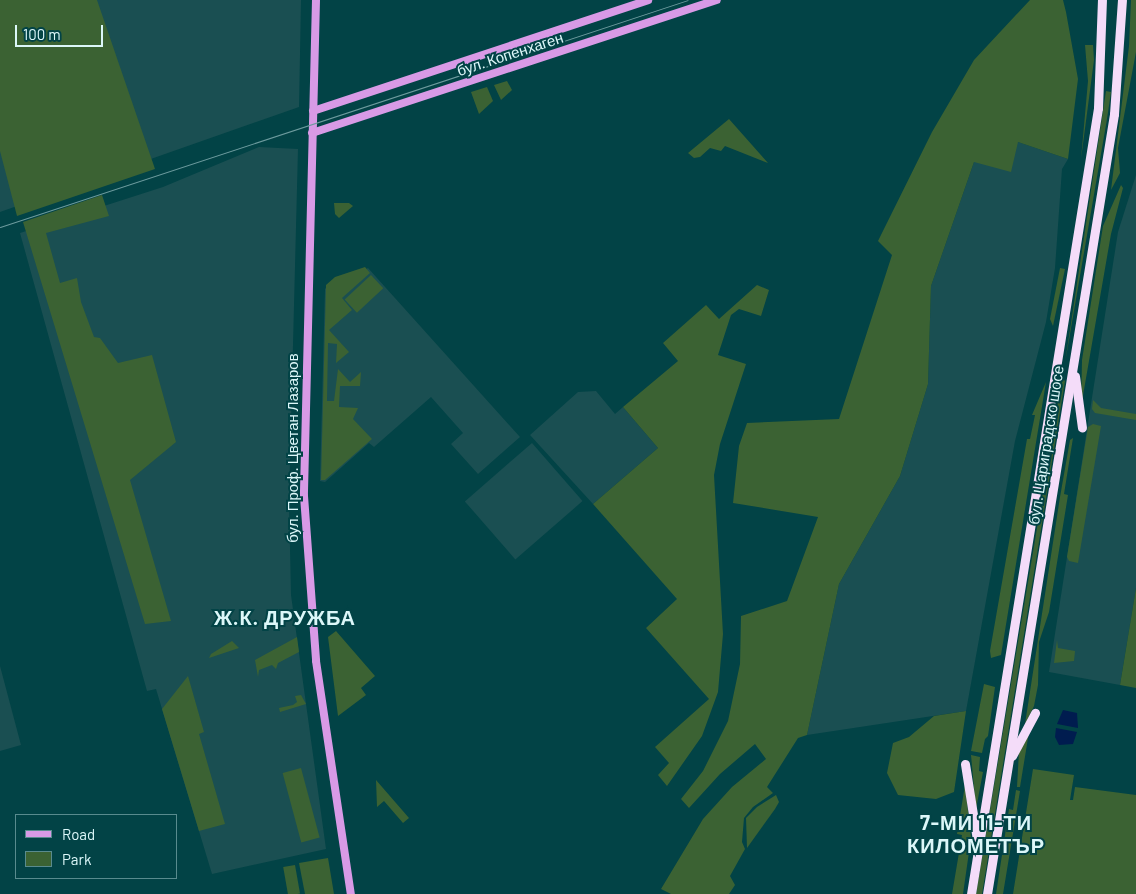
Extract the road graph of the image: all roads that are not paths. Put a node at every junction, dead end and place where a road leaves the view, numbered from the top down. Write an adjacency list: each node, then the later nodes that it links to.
1 (316, 0): 6 (main road, бул. Проф. Цветан Лазаров)
2 (648, 0): 6 (main road, бул. Копенхаген)
3 (717, 0): 7 (main road, бул. Копенхаген)
4 (1102, 0): 13 (highway, бул. Цариградско шосе)
5 (1122, 0): 8 (highway, бул. Цариградско шосе)
6 (313, 111): 7 (main road, бул. Проф. Цветан Лазаров)
7 (312, 133): 14 (main road, бул. Проф. Цветан Лазаров)
8 (1074, 361): 9 (highway); 12 (highway, бул. Цариградско шосе)
9 (1082, 428)
10 (1035, 714): 12 (highway)
11 (965, 764): 13 (highway)
12 (1008, 765): 16 (highway, бул. Цариградско шосе)
13 (978, 849): 15 (highway, бул. Цариградско шосе)
14 (351, 894)
15 (971, 894)
16 (987, 894)

